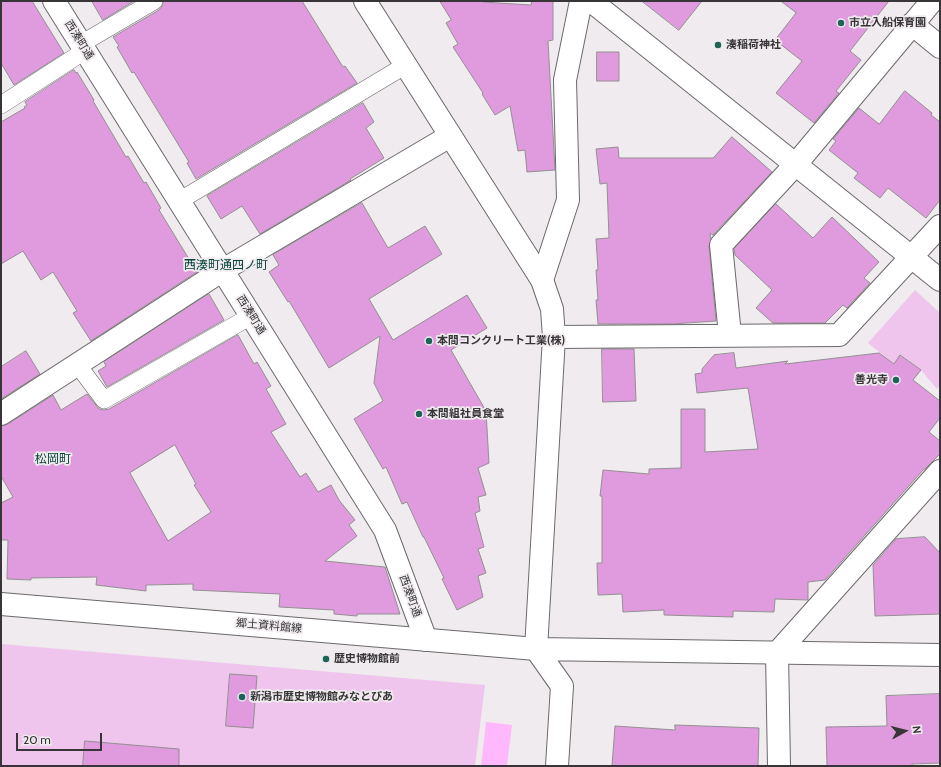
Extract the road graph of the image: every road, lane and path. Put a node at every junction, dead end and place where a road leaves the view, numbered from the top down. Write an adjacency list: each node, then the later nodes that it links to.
1 (54, 1): 8 (street, 西湊町通)
2 (154, 1): 8 (lane)
3 (365, 1): 10 (street)
4 (581, 1): 18 (street)
5 (591, 1): 13 (street)
6 (932, 1): 7 (street)
7 (912, 24): 9 (street); 13 (street)
8 (84, 47): 11 (lane); 14 (street, 西湊町通)
9 (940, 47)
10 (406, 65): 12 (street); 14 (lane)
11 (1, 105)
12 (450, 136): 17 (street); 18 (street)
13 (796, 164): 16 (street); 21 (street)
14 (179, 201): 17 (street, 西湊町通)
15 (940, 226): 16 (street)
16 (912, 257): 19 (street); 21 (street)
17 (223, 270): 20 (street, 西湊町通); 23 (street)
18 (542, 280): 22 (street)
19 (940, 280)
20 (251, 316): 23 (lane); 27 (street, 西湊町通)
21 (730, 335): 22 (street)
22 (554, 338): 28 (street)
23 (77, 364): 24 (street)
24 (1, 414)
25 (940, 471): 29 (street)
26 (1, 604): 27 (street, 郷土資料館線)
27 (426, 640): 28 (street, 郷土資料館線)
28 (536, 649): 29 (street, 郷土資料館線); 31 (street)
29 (777, 653): 30 (street, 郷土資料館線); 32 (street)
30 (940, 655)
31 (557, 766)
32 (780, 766)

